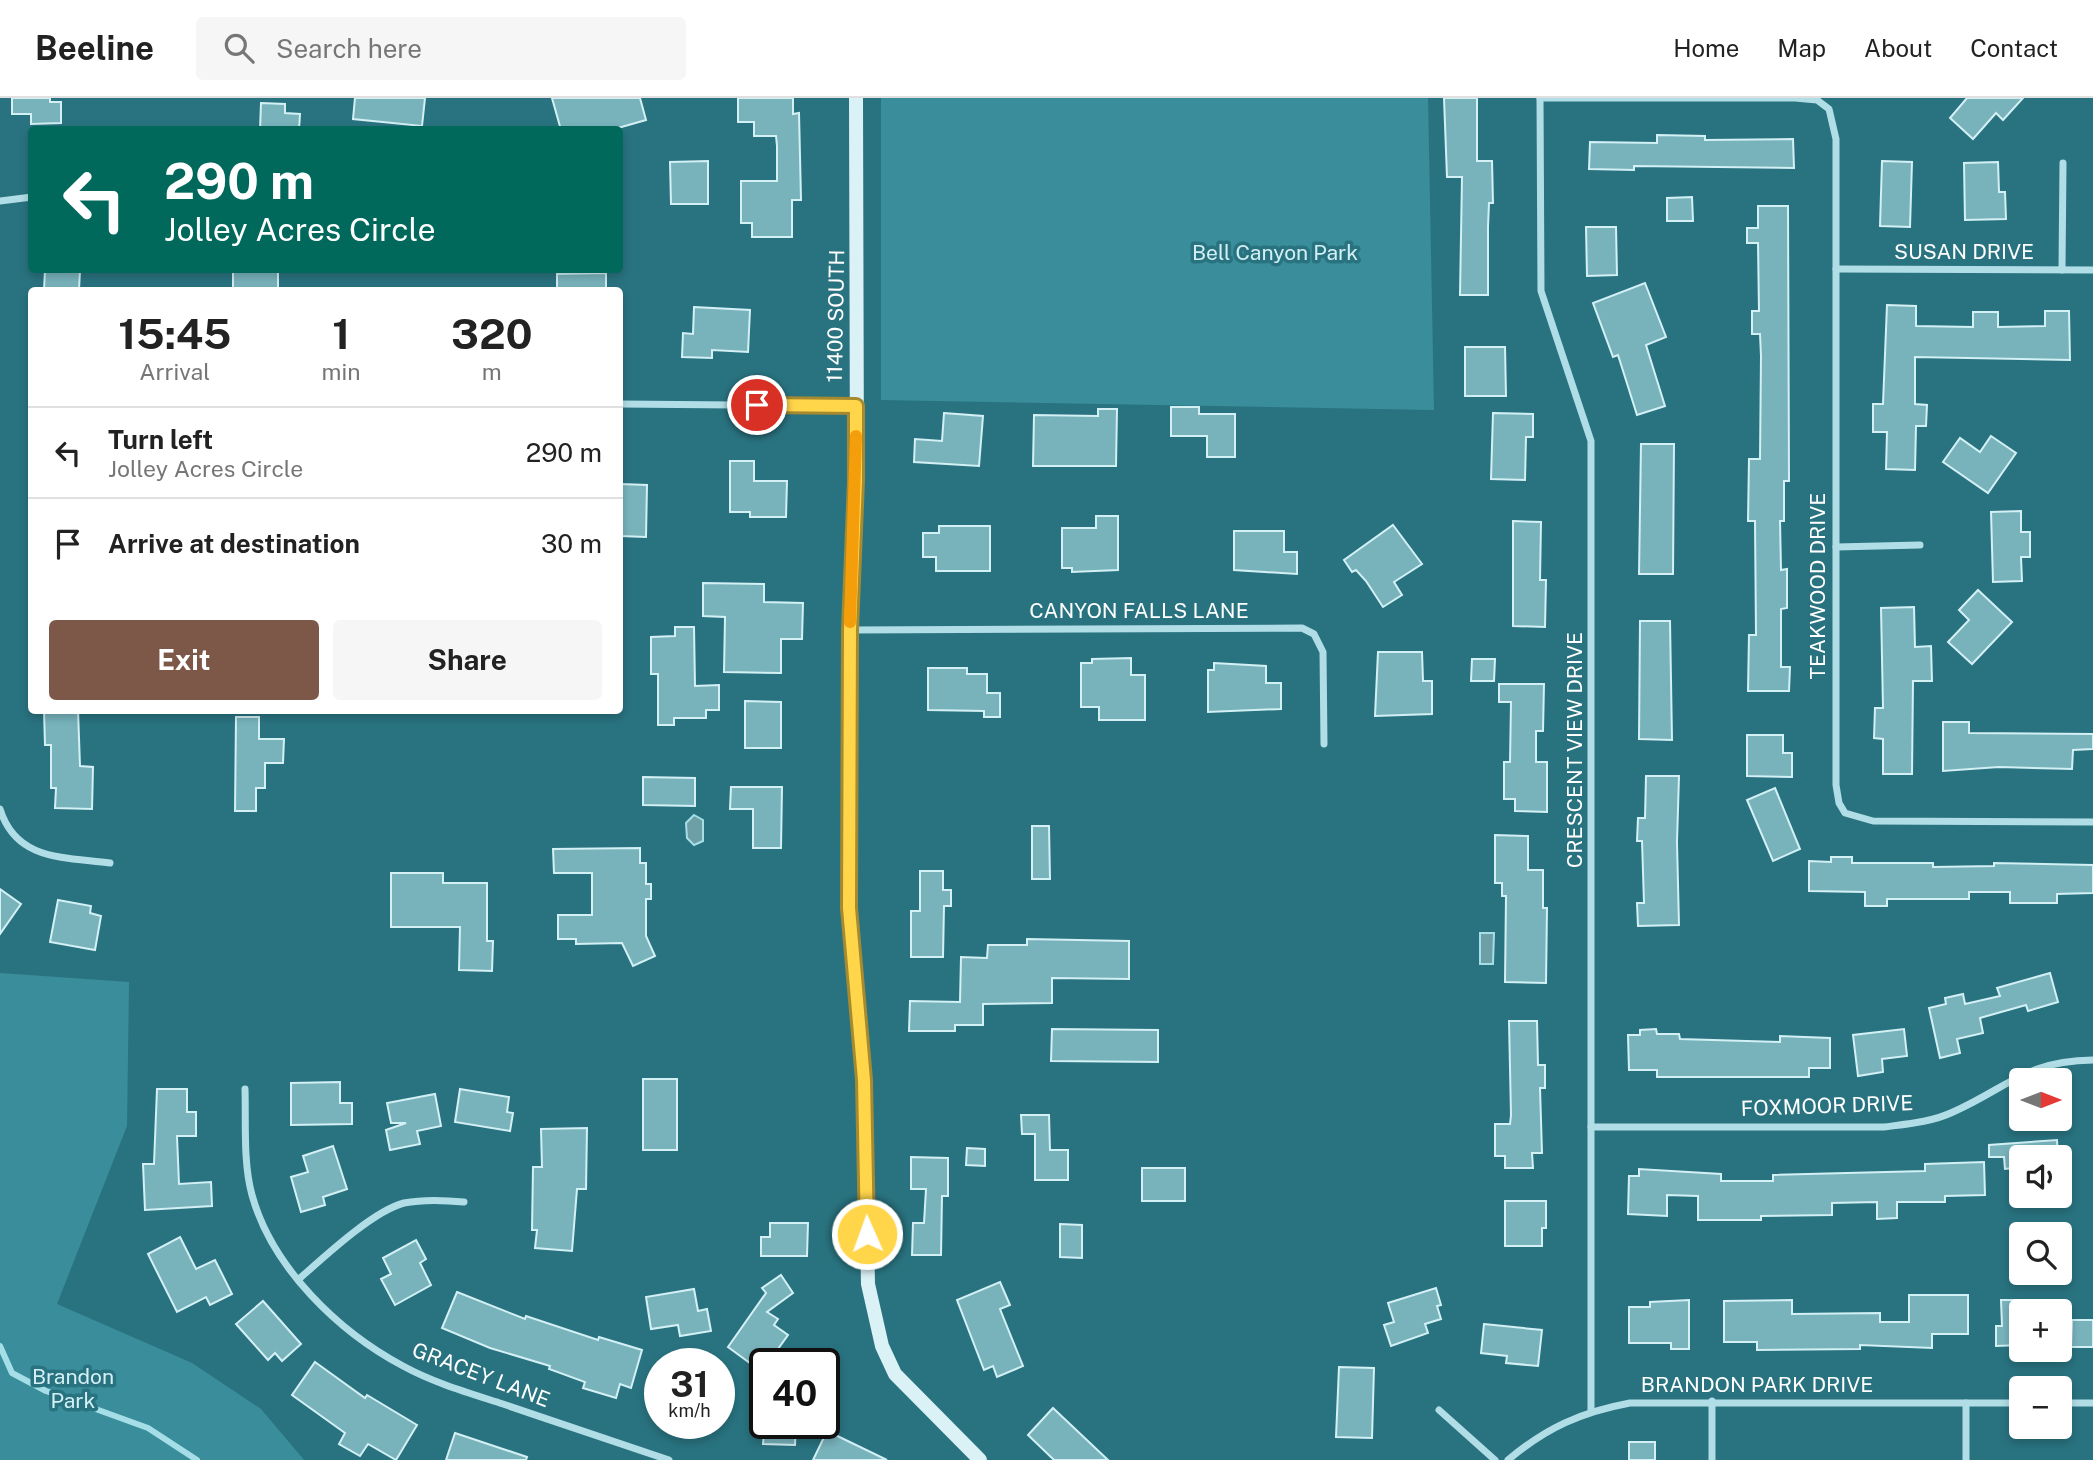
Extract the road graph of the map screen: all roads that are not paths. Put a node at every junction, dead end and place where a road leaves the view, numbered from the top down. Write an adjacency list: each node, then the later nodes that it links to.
1 (856, 98): 10 (street, 11400 SOUTH)
2 (1540, 98): 6 (street, TEAKWOOD DRIVE); 20 (street, CRESCENT VIEW DRIVE)
3 (2063, 163): 7 (street)
4 (28, 198): 5 (street)
5 (0, 201)
6 (1836, 269): 7 (street, SUSAN DRIVE); 12 (street, TEAKWOOD DRIVE)
7 (2062, 270): 8 (street, SUSAN DRIVE)
8 (2093, 270)
9 (623, 404): 10 (street)
10 (856, 406): 13 (street, 11400 SOUTH)
11 (1920, 545): 12 (street)
12 (1836, 547): 16 (street, TEAKWOOD DRIVE)
13 (850, 630): 14 (street, CANYON FALLS LANE); 31 (street, 11400 SOUTH)
14 (1324, 744)
15 (0, 809): 17 (street)
16 (2093, 821)
17 (110, 863)
18 (2093, 1060): 20 (street, FOXMOOR DRIVE)
19 (245, 1089): 22 (street, GRACEY LANE)
20 (1591, 1127): 29 (street, CRESCENT VIEW DRIVE)
21 (464, 1202): 22 (street)
22 (299, 1279): 30 (street, GRACEY LANE)
23 (1712, 1401): 24 (street, BRANDON PARK DRIVE); 29 (street, BRANDON PARK DRIVE); 34 (street)
24 (1966, 1403): 25 (street, BRANDON PARK DRIVE); 35 (street)
25 (2009, 1403)
26 (2072, 1403): 27 (street)
27 (2093, 1403)
28 (1439, 1410): 32 (street)
29 (1591, 1410): 33 (street, BRANDON PARK DRIVE)
30 (669, 1460)
31 (979, 1460)
32 (1494, 1460)
33 (1508, 1460)
34 (1712, 1460)
35 (1966, 1460)

